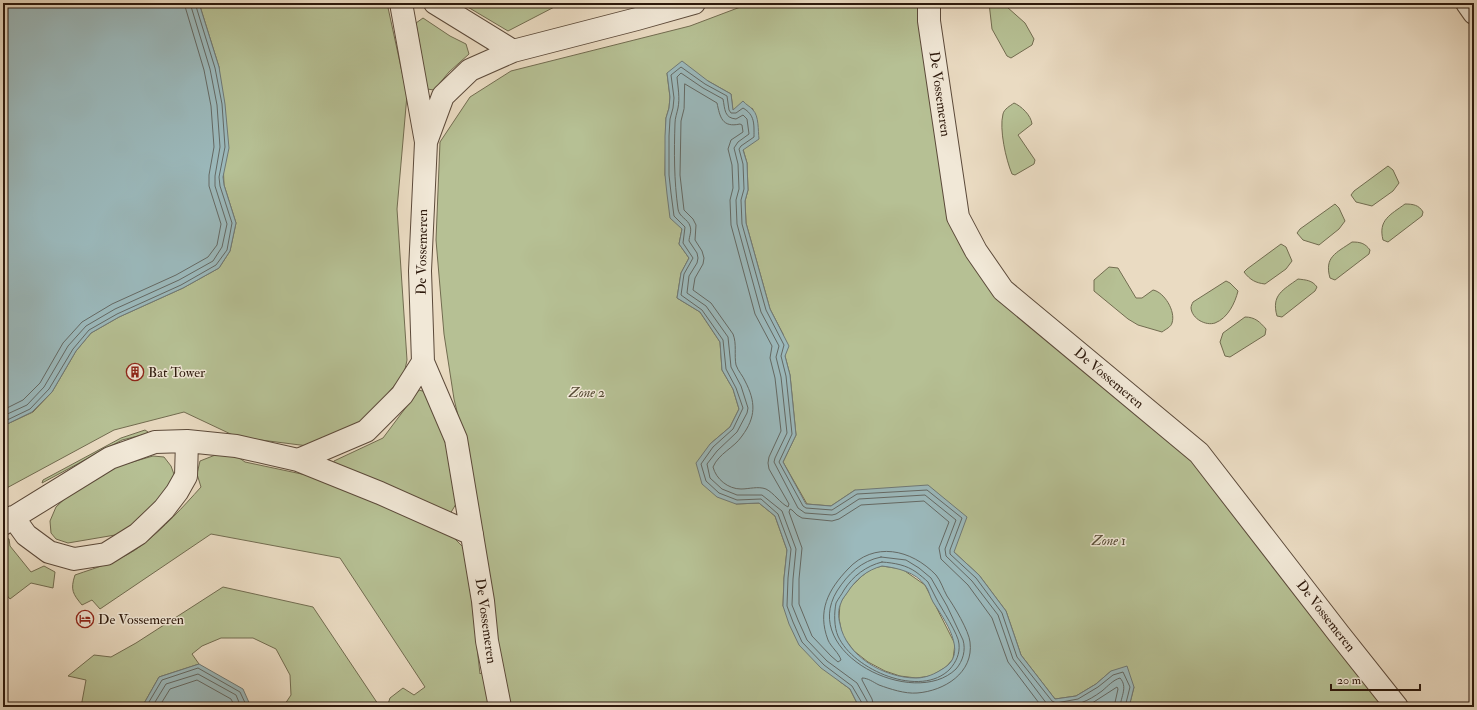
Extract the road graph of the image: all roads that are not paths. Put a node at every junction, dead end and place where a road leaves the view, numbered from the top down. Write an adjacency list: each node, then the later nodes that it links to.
1 (401, 3): 8 (street, De Vossemeren)
2 (435, 3): 7 (street)
3 (694, 3): 7 (street, De Vossemeren)
4 (929, 3): 15 (street, De Vossemeren)
5 (1467, 3): 6 (street)
6 (1474, 13)
7 (513, 51): 8 (street, De Vossemeren)
8 (426, 142): 9 (street, De Vossemeren)
9 (423, 362): 11 (street); 13 (street, De Vossemeren)
10 (187, 441): 11 (street); 12 (street); 12 (street)
11 (298, 460): 13 (street)
12 (8, 520)
13 (472, 534): 14 (street, De Vossemeren)
14 (500, 707)
15 (1397, 707)

